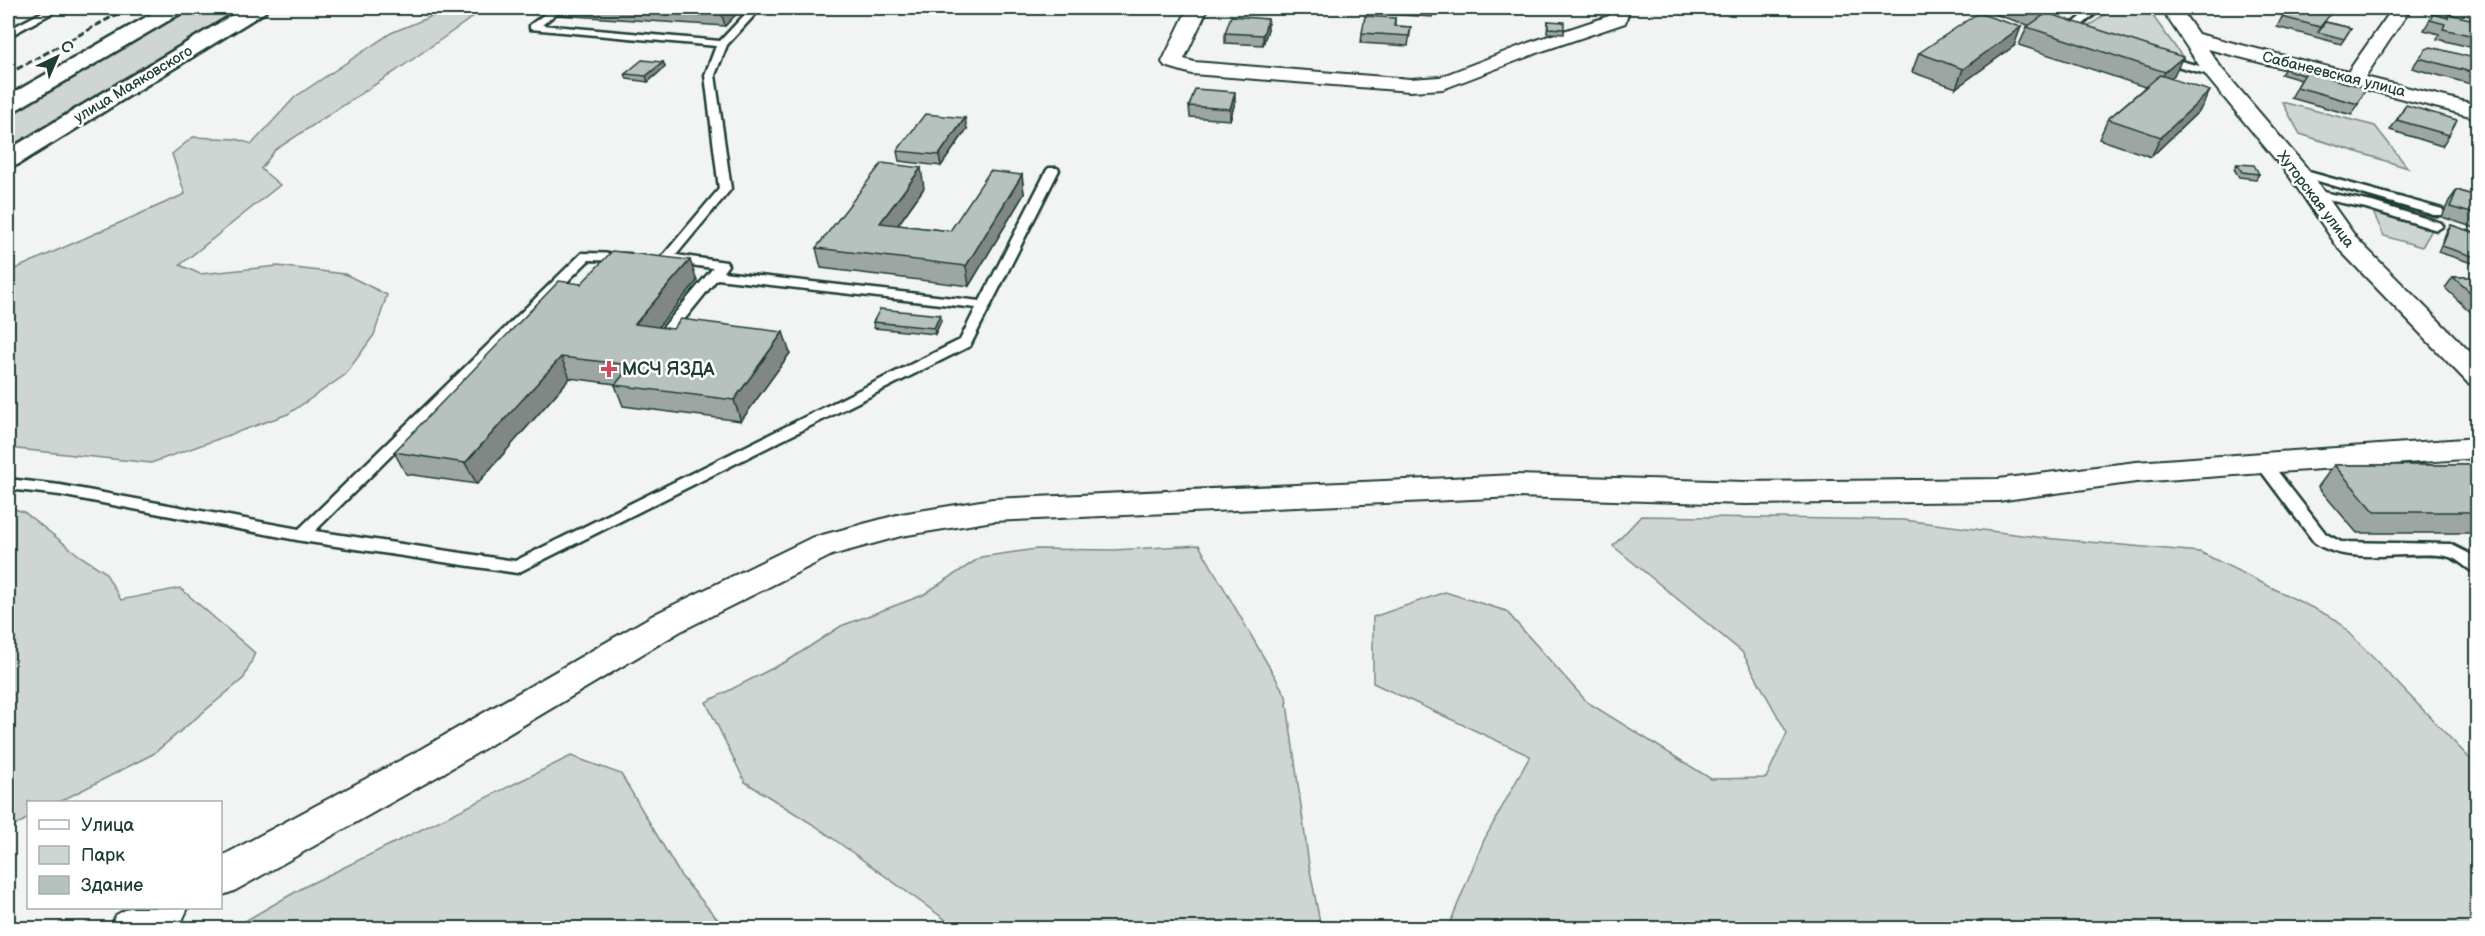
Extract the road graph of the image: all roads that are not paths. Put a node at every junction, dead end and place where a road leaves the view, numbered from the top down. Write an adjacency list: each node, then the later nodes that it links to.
1 (56, 8): 11 (lane)
2 (176, 8): 18 (main road)
3 (258, 8): 20 (main road, улица Маяковского)
4 (558, 8): 14 (lane)
5 (756, 8): 14 (lane)
6 (1198, 8): 7 (street)
7 (1620, 8)
8 (2097, 8): 13 (lane)
9 (2171, 8): 12 (street, Хуторская улица)
10 (2402, 8): 17 (street)
11 (8, 34)
12 (2190, 38): 16 (street, Хуторская улица); 17 (street, Сабанеевская улица)
13 (2100, 40)
14 (722, 44): 26 (lane)
15 (2151, 56): 16 (lane)
16 (2214, 73): 22 (street, Хуторская улица)
17 (2354, 78): 19 (street, Сабанеевская улица)
18 (8, 105)
19 (2478, 112)
20 (8, 160)
21 (1053, 170): 28 (lane)
22 (2298, 172): 23 (street, Хуторская улица); 24 (lane)
23 (2313, 194): 25 (lane); 30 (street, Хуторская улица)
24 (2438, 212)
25 (2437, 226)
26 (655, 257): 27 (lane); 34 (lane)
27 (713, 275): 28 (lane); 29 (lane)
28 (984, 305): 34 (lane)
29 (670, 328)
30 (2478, 377)
31 (2478, 448): 32 (street)
32 (2263, 463): 35 (lane); 36 (street)
33 (8, 484): 34 (lane)
34 (302, 535)
35 (2478, 568)
36 (222, 877)
37 (166, 909): 38 (street)
38 (130, 928)

